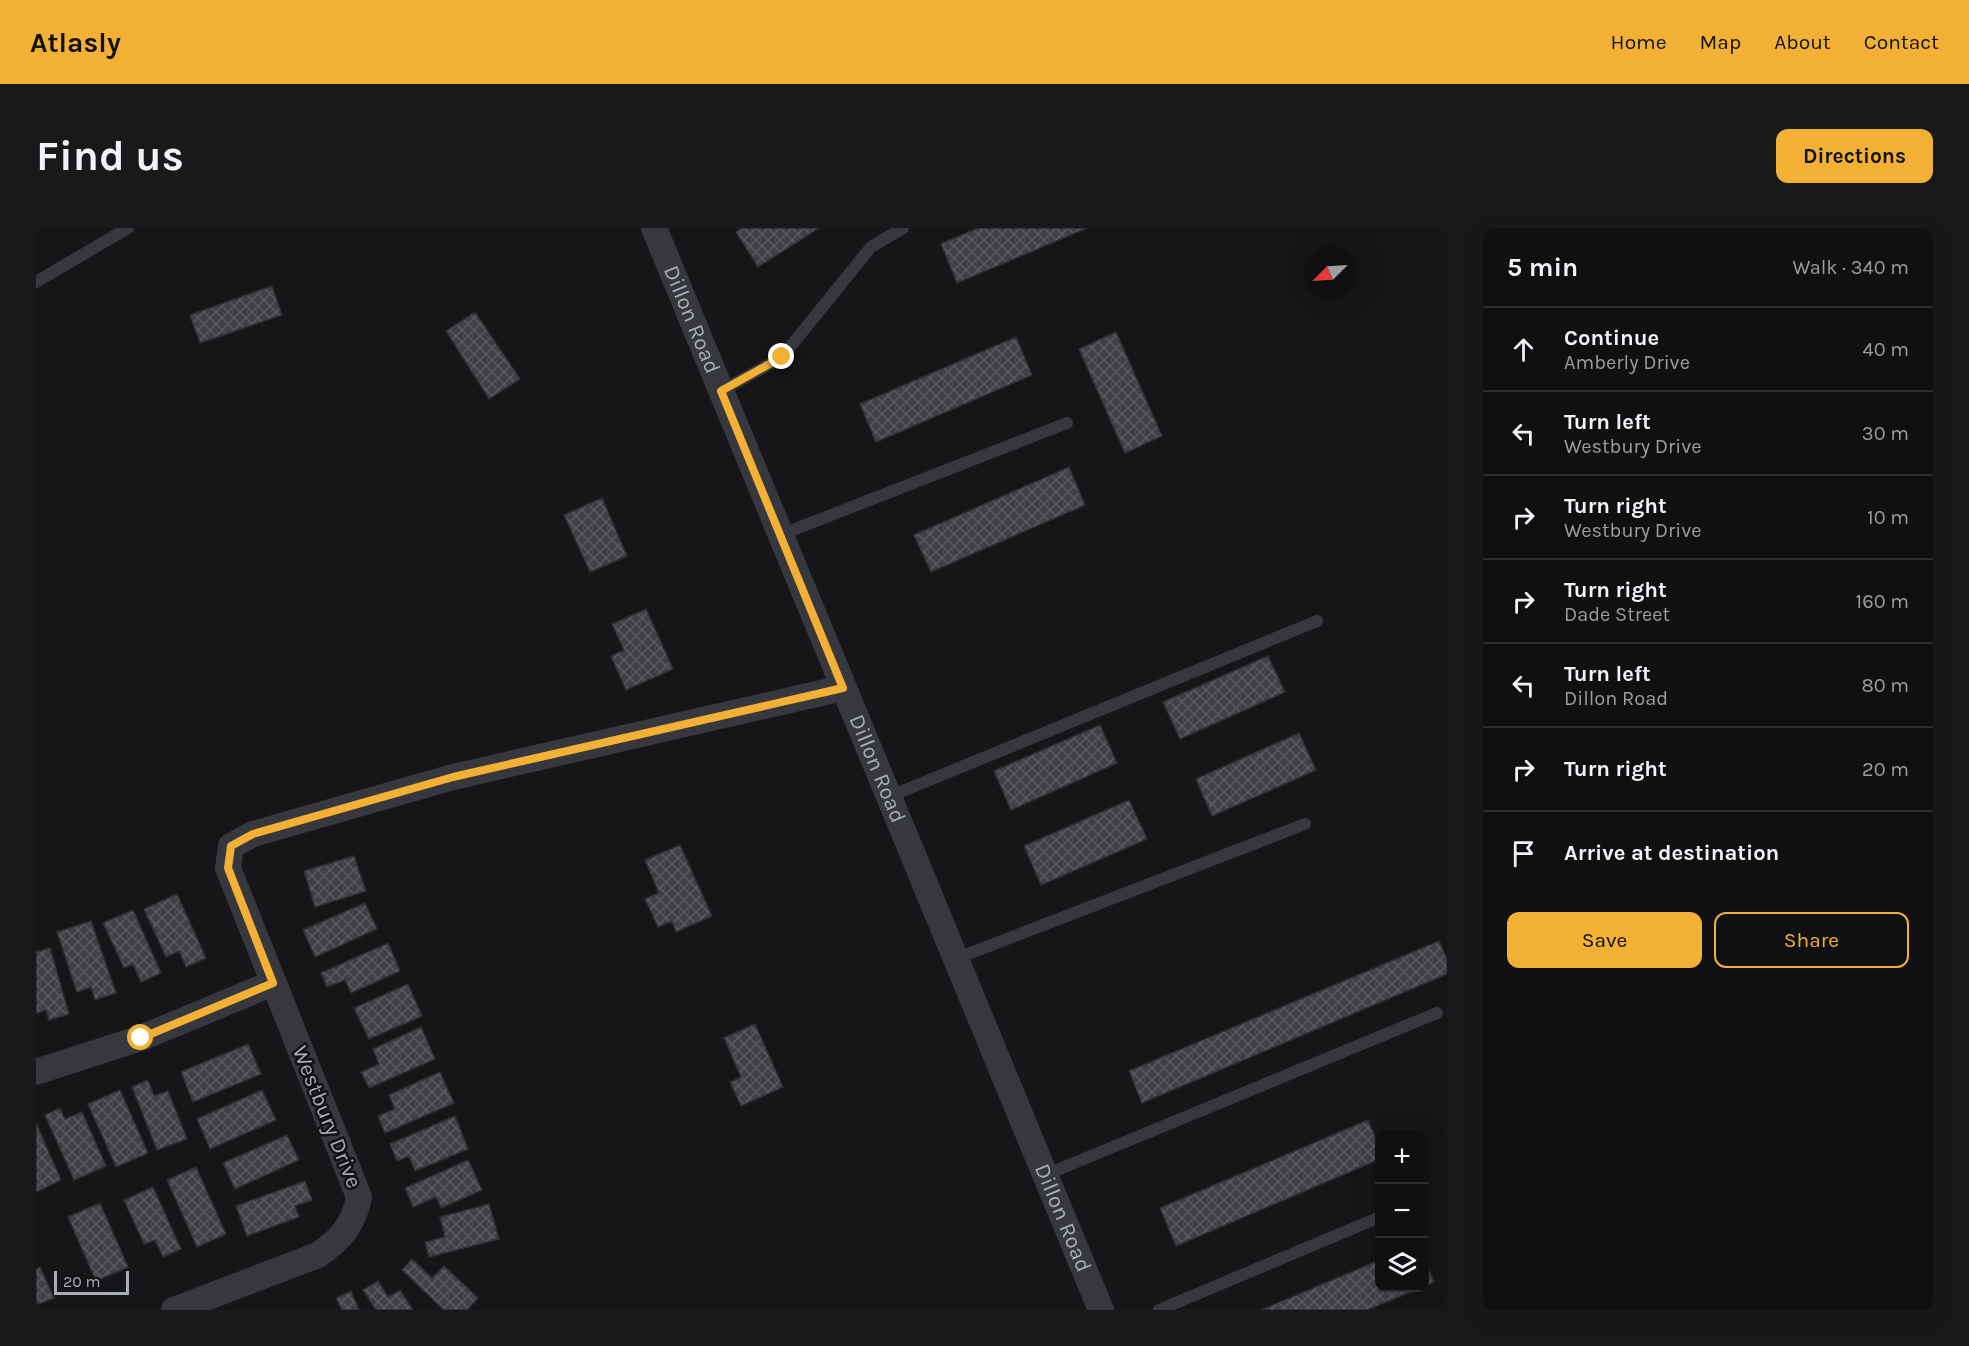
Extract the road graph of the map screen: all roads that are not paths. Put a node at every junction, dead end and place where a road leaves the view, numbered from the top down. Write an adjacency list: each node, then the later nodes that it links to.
1 (128, 228): 4 (lane)
2 (654, 228): 5 (street, Dillon Road)
3 (903, 228): 5 (lane)
4 (36, 282)
5 (721, 391): 7 (street, Dillon Road)
6 (1067, 423): 7 (lane)
7 (780, 535): 9 (street, Dillon Road)
8 (1317, 621): 10 (lane)
9 (843, 688): 10 (street, Dillon Road); 13 (street, Westbury Drive)
10 (888, 797): 12 (street, Dillon Road)
11 (1305, 824): 12 (lane)
12 (955, 959): 16 (street, Dillon Road)
13 (273, 983): 15 (street); 18 (street, Westbury Drive)
14 (1437, 1013): 16 (lane)
15 (36, 1072)
16 (1045, 1175): 19 (street, Dillon Road)
17 (1375, 1219): 20 (lane)
18 (174, 1310)
19 (1101, 1310)
20 (1159, 1310)

